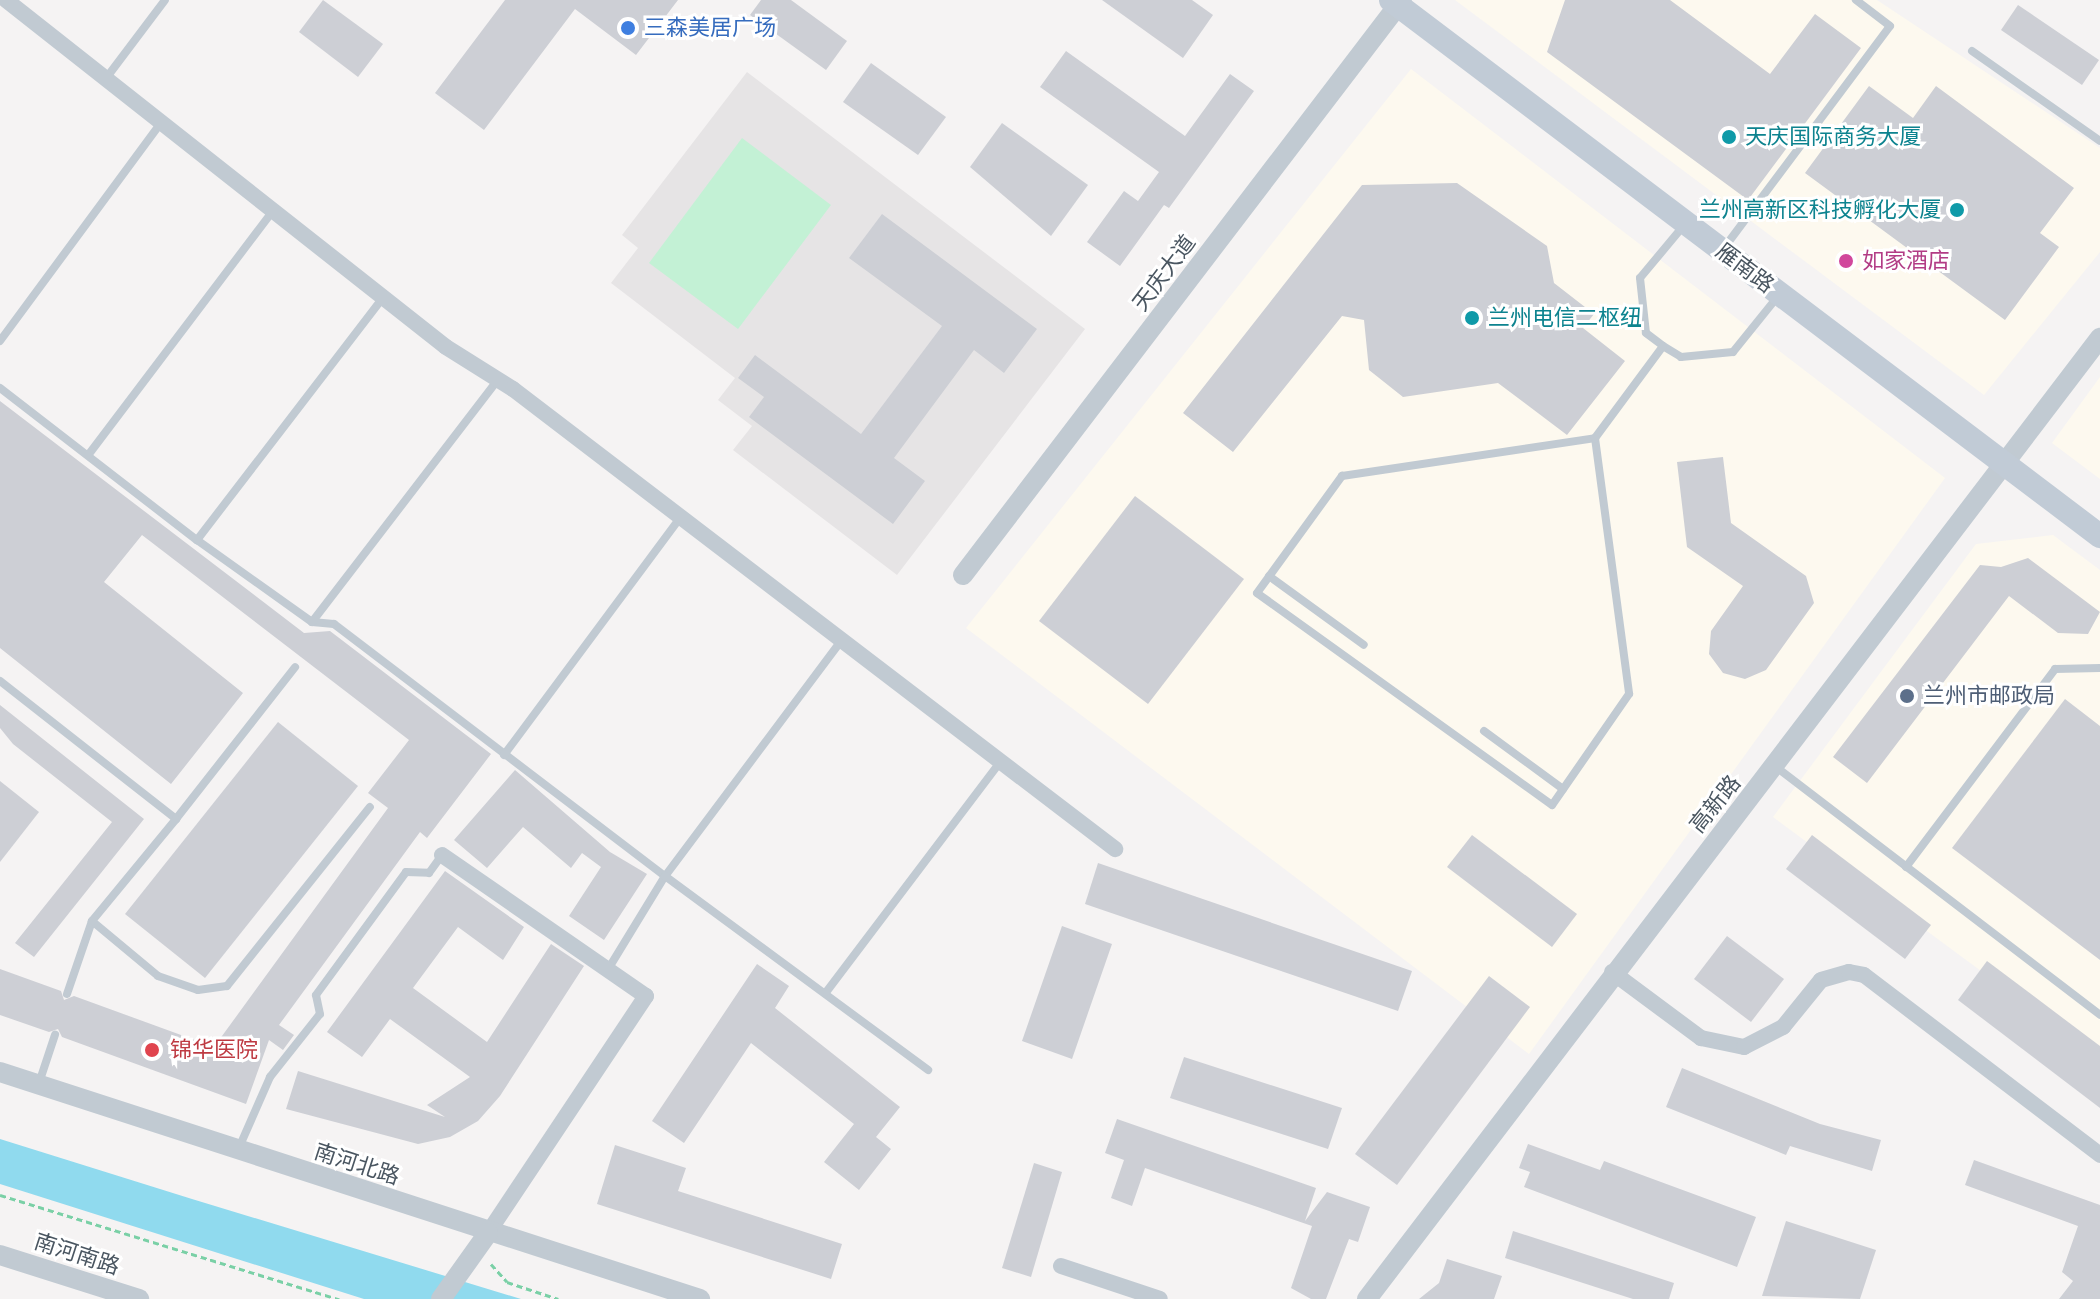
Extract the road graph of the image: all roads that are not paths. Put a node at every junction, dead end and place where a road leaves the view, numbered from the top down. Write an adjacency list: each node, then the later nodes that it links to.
1 (6, 0): 6 (street)
2 (165, 0): 6 (lane)
3 (1856, 0): 11 (lane)
4 (1397, 2): 10 (main road, 雁南路); 25 (street, 天庆大道)
5 (1972, 51): 8 (lane)
6 (104, 82): 7 (street)
7 (159, 125): 9 (street); 15 (lane)
8 (2100, 141)
9 (272, 212): 13 (street); 20 (lane)
10 (1686, 223): 11 (main road, 雁南路); 16 (lane)
11 (1723, 251): 12 (main road, 雁南路)
12 (1780, 294): 16 (lane); 21 (main road, 雁南路)
13 (383, 298): 17 (street); 24 (lane)
14 (2100, 338): 21 (street, 高新路)
15 (0, 341)
16 (1663, 346): 19 (lane)
17 (498, 380): 22 (street); 27 (lane)
18 (0, 388): 20 (lane)
19 (1595, 438): 26 (lane); 37 (lane)
20 (89, 454): 24 (lane)
21 (2006, 465): 23 (main road, 雁南路); 36 (street, 高新路)
22 (679, 519): 28 (street); 34 (lane)
23 (2100, 536)
24 (197, 540): 27 (lane)
25 (963, 575)
26 (1269, 576): 29 (lane); 37 (lane)
27 (312, 622): 34 (lane)
28 (841, 641): 35 (street); 43 (lane)
29 (1364, 645)
30 (295, 667): 39 (lane)
31 (2100, 668): 42 (lane)
32 (0, 681): 39 (lane)
33 (1484, 731): 37 (lane)
34 (504, 755): 43 (lane)
35 (1000, 762): 40 (street); 47 (lane)
36 (1775, 767): 42 (lane); 46 (street, 高新路)
37 (1563, 789)
38 (370, 807): 44 (lane)
39 (176, 819): 44 (lane)
40 (1115, 849)
41 (442, 855): 45 (street); 54 (lane)
42 (1906, 867): 49 (lane)
43 (665, 876): 45 (lane); 47 (lane)
44 (92, 921): 48 (lane)
45 (610, 966): 56 (street)
46 (1612, 972): 55 (street); 63 (street, 高新路)
47 (827, 991): 51 (lane)
48 (67, 994)
49 (2100, 1015)
50 (55, 1035): 53 (lane)
51 (928, 1070)
52 (0, 1072): 53 (street, 南河北路)
53 (38, 1085): 54 (street, 南河北路)
54 (238, 1150): 56 (street, 南河北路)
55 (2100, 1155)
56 (477, 1246): 60 (street); 61 (street, 南河北路)
57 (0, 1255): 59 (street, 南河南路)
58 (1061, 1266): 62 (street)
59 (139, 1299)
60 (441, 1299)
61 (700, 1299)
62 (1160, 1299)
63 (1367, 1299)

